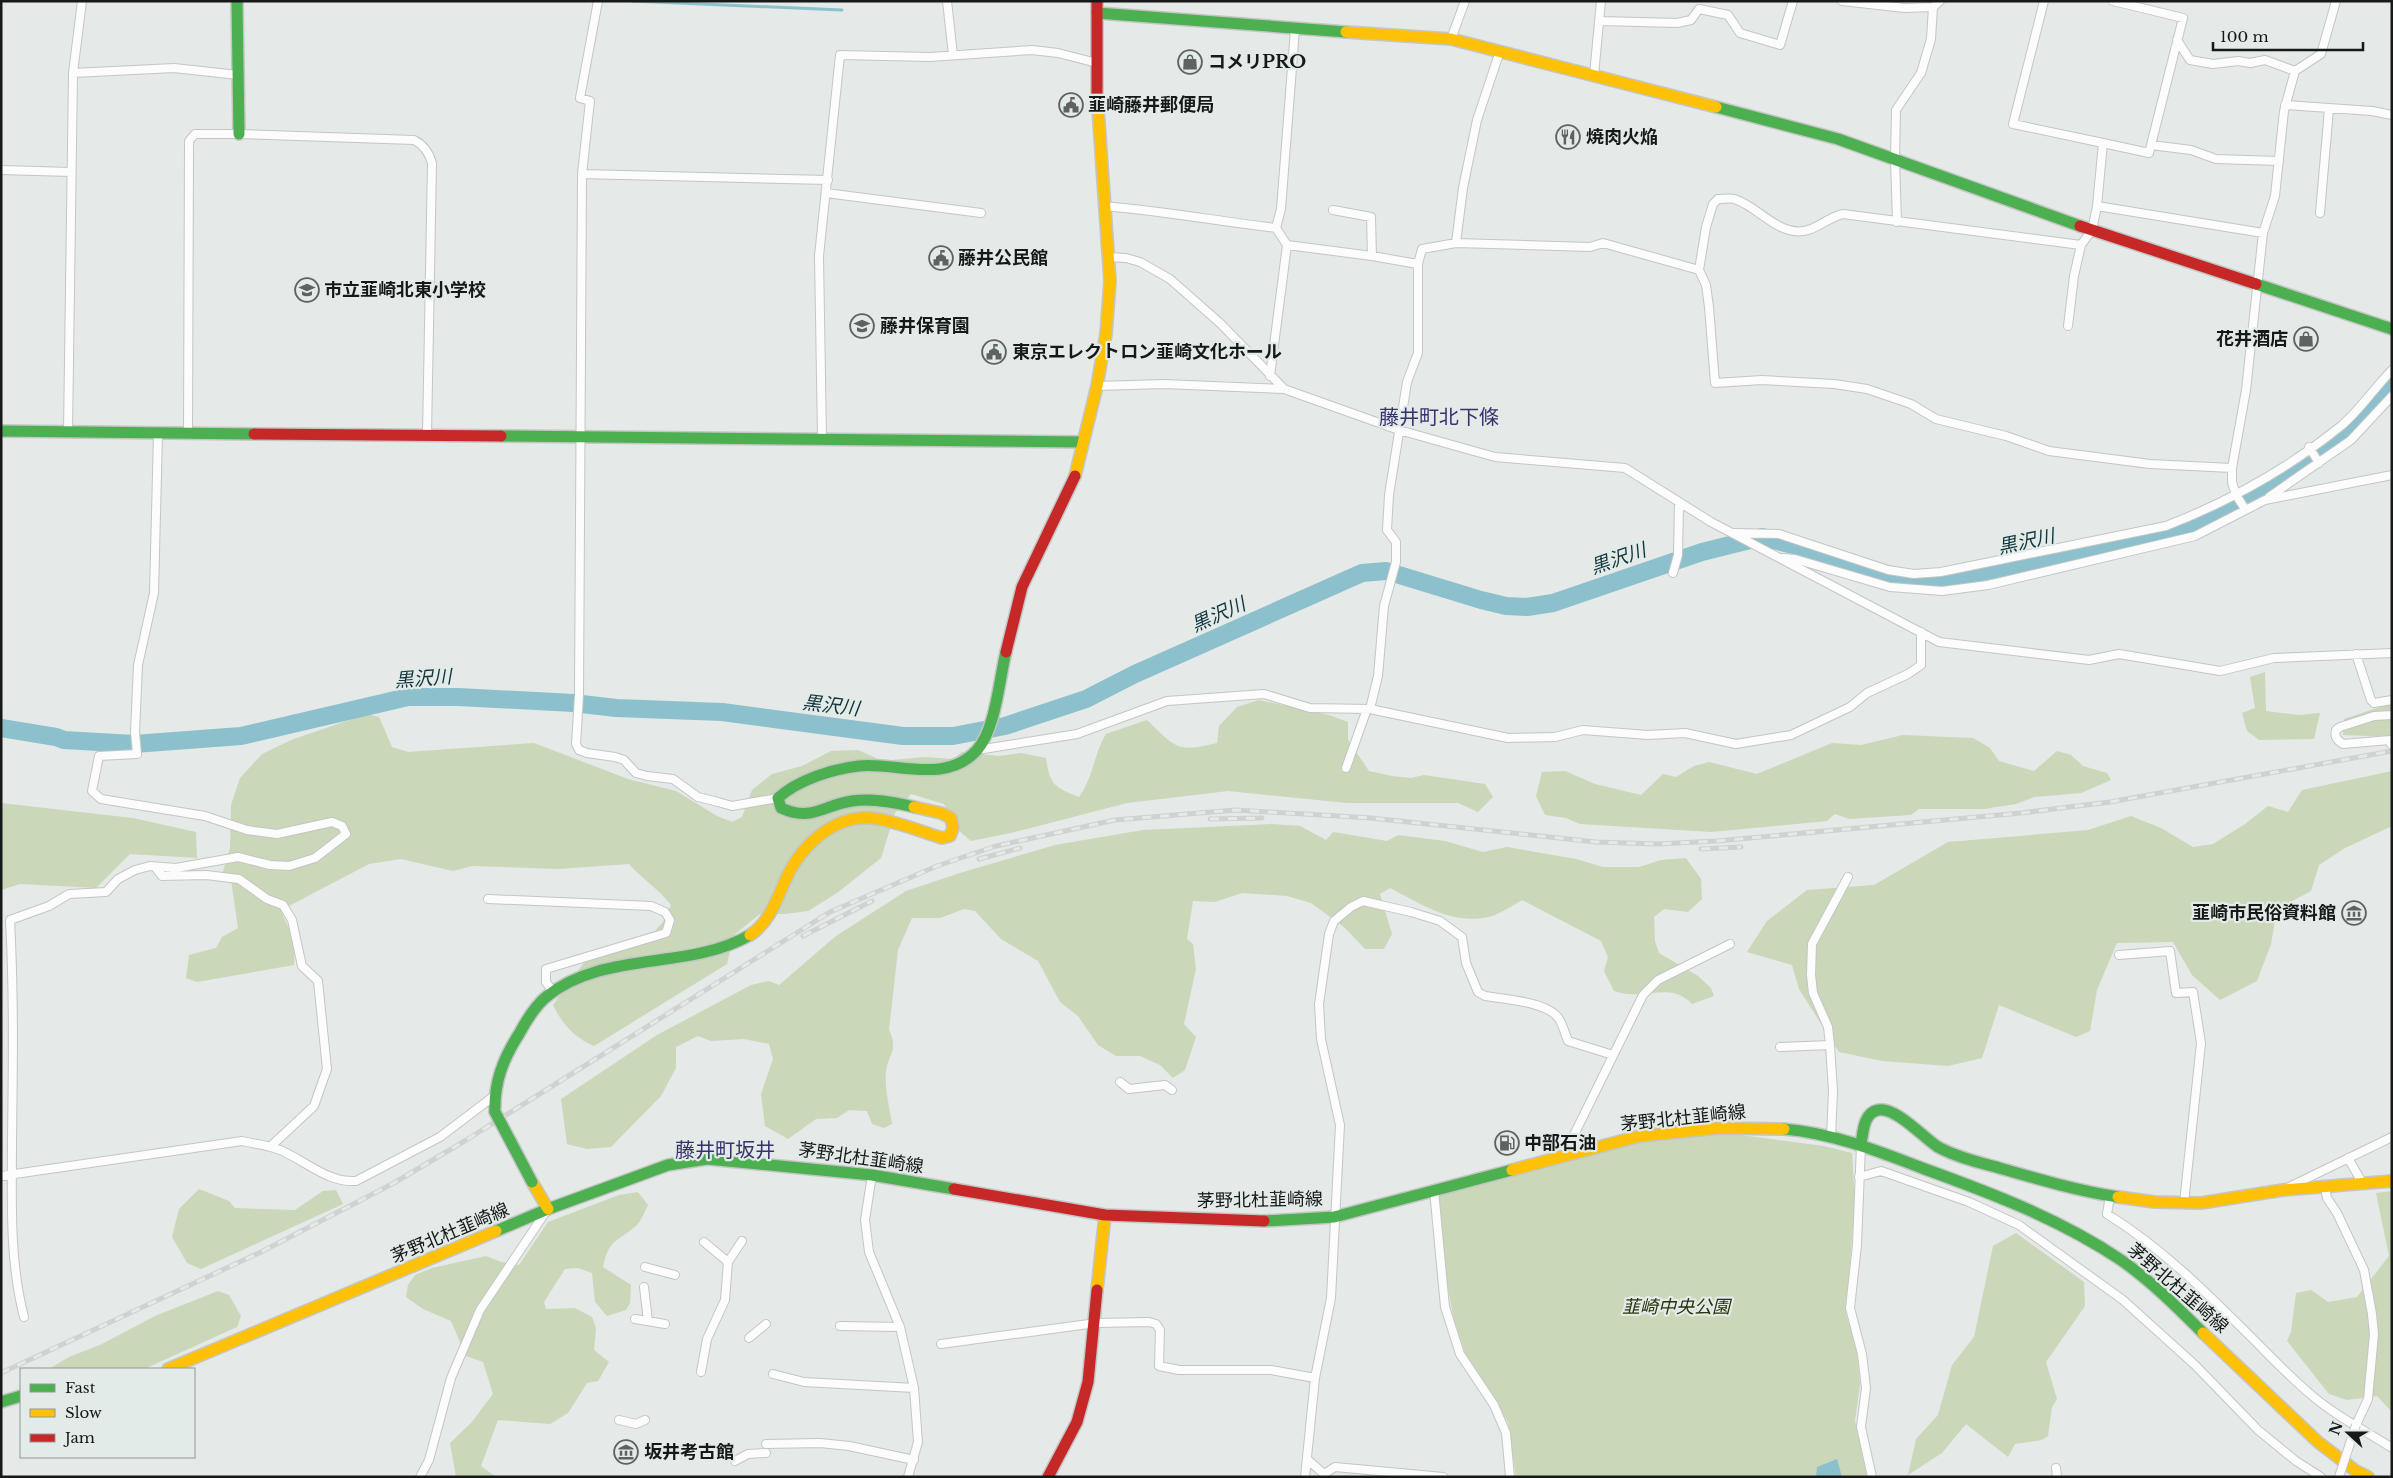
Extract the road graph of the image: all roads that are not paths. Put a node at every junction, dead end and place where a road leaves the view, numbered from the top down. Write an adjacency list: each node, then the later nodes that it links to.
1 (82, 1): 24 (street)
2 (236, 1): 25 (street)
3 (598, 1): 37 (street)
4 (948, 1): 21 (street)
5 (1097, 1): 15 (street)
6 (1465, 1): 18 (street)
7 (1601, 1): 16 (street)
8 (1793, 1): 16 (street)
9 (1842, 1): 14 (street)
10 (1940, 1): 14 (street)
11 (2044, 1): 31 (street)
12 (2113, 1): 19 (street)
13 (2336, 1): 23 (street)
14 (1933, 7): 33 (street)
15 (1097, 14): 17 (street); 22 (street)
16 (1600, 21): 26 (street)
17 (1295, 29): 18 (street); 46 (street)
18 (1451, 39): 20 (street)
19 (2177, 40): 23 (street); 32 (street)
20 (1500, 51): 26 (street); 49 (street)
21 (953, 54): 22 (street); 38 (street)
22 (1097, 63): 40 (street)
23 (2294, 71): 27 (street)
24 (73, 72): 25 (street); 36 (street)
25 (238, 75): 30 (street)
26 (1594, 75): 33 (street)
27 (2285, 104): 28 (street); 34 (street)
28 (2329, 109): 29 (street); 44 (street)
29 (2392, 115)
30 (239, 134): 69 (street); 71 (street)
31 (2103, 143): 32 (street); 41 (street)
32 (2151, 145): 34 (street)
33 (1895, 159): 45 (street); 47 (street)
34 (2279, 161): 48 (street)
35 (1, 170): 36 (street)
36 (72, 172): 68 (street)
37 (582, 174): 38 (street); 72 (street)
38 (828, 180): 39 (street)
39 (826, 193): 43 (street); 73 (street)
40 (1104, 206): 46 (street); 53 (street)
41 (2097, 206): 47 (street); 48 (street)
42 (1332, 210): 52 (street)
43 (981, 213)
44 (2320, 213)
45 (1897, 222): 51 (street); 55 (street)
46 (1276, 228): 50 (street)
47 (2092, 230): 51 (street); 56 (street)
48 (2263, 233): 56 (street)
49 (1456, 243): 54 (street); 55 (street)
50 (1287, 245): 52 (street); 60 (street)
51 (2081, 245): 57 (street)
52 (1372, 256): 54 (street)
53 (1108, 257): 60 (street); 61 (street)
54 (1418, 264): 66 (street)
55 (1699, 270): 77 (street)
56 (2257, 284): 58 (street); 77 (street)
57 (2068, 326)
58 (2392, 328)
59 (2392, 370): 64 (street)
60 (1270, 376): 62 (street)
61 (1097, 386): 62 (street); 74 (street)
62 (1284, 389): 66 (street)
63 (2392, 396): 65 (street)
64 (2369, 397): 65 (street); 75 (street)
65 (2380, 406): 76 (street)
66 (1399, 430): 81 (street); 92 (street)
67 (1, 431): 68 (street)
68 (68, 432): 70 (street)
69 (188, 433): 70 (street); 71 (street)
70 (158, 434): 98 (street)
71 (427, 435): 72 (street)
72 (581, 437): 73 (street); 97 (street)
73 (822, 438): 74 (street)
74 (1083, 442): 95 (street)
75 (2309, 448): 76 (street); 79 (street)
76 (2319, 462): 80 (street)
77 (2232, 468): 79 (street)
78 (2392, 475): 80 (street)
79 (2237, 496): 82 (street); 84 (street)
80 (2265, 500): 82 (street)
81 (1679, 503): 83 (street); 87 (street)
82 (2244, 508): 85 (street)
83 (1734, 534): 84 (street); 86 (street)
84 (2118, 537): 85 (street)
85 (2121, 550): 86 (street)
86 (1779, 558): 88 (street)
87 (1675, 570)
88 (1921, 632): 90 (street); 92 (street)
89 (2392, 653): 90 (street)
90 (2356, 654): 91 (street)
91 (2392, 700)
92 (1369, 709): 95 (street); 96 (street)
93 (2392, 714): 94 (street)
94 (2391, 744)
95 (977, 750): 97 (street)
96 (1346, 768)
97 (778, 798): 103 (street)
98 (156, 868): 113 (street); 116 (street)
99 (1848, 878): 104 (street)
100 (488, 899): 103 (street)
101 (1730, 944): 106 (street)
102 (2119, 955): 126 (street)
103 (553, 992): 109 (street)
104 (1830, 1045): 105 (street); 111 (street)
105 (1780, 1046)
106 (1613, 1055): 114 (street); 129 (street)
107 (1120, 1082): 108 (street)
108 (1172, 1090)
109 (494, 1096): 113 (street); 127 (street, bridge)
110 (2392, 1137): 115 (street)
111 (1831, 1138): 112 (street, 茅野北杜韮崎線); 114 (street, 茅野北杜韮崎線)
112 (1861, 1145): 119 (street); 125 (street); 172 (street, 茅野北杜韮崎線)
113 (270, 1147): 116 (street)
114 (1570, 1153): 123 (street, 茅野北杜韮崎線)
115 (2348, 1158): 121 (street); 124 (street)
116 (12, 1174): 118 (street); 136 (street)
117 (872, 1175): 127 (street, 茅野北杜韮崎線); 128 (street, 茅野北杜韮崎線); 143 (street)
118 (1, 1176)
119 (1859, 1176): 169 (street); 170 (street)
120 (2392, 1181): 121 (street)
121 (2363, 1184): 122 (street)
122 (2325, 1188): 124 (street); 155 (street)
123 (1434, 1190): 129 (street, 茅野北杜韮崎線); 168 (street)
124 (2282, 1190): 126 (street)
125 (2110, 1196): 126 (street); 155 (street)
126 (2184, 1203)
127 (548, 1209): 146 (street, 茅野北杜韮崎線); 163 (street)
128 (1105, 1215): 129 (street, 茅野北杜韮崎線); 139 (street)
129 (1334, 1217): 149 (street)
130 (742, 1241): 132 (street)
131 (704, 1242): 132 (street)
132 (728, 1262): 147 (street)
133 (645, 1267): 134 (street)
134 (675, 1275)
135 (644, 1287): 138 (street)
136 (24, 1317)
137 (635, 1319): 138 (street)
138 (648, 1321): 140 (street)
139 (1096, 1323): 145 (street); 149 (street); 165 (street)
140 (665, 1324)
141 (766, 1324): 144 (street)
142 (840, 1326): 143 (street)
143 (900, 1327): 150 (street)
144 (750, 1338)
145 (941, 1344)
146 (170, 1368)
147 (701, 1372)
148 (773, 1374): 150 (street)
149 (1315, 1378): 160 (street)
150 (914, 1388): 159 (street)
151 (20, 1396): 152 (street)
152 (1, 1402)
153 (619, 1420): 154 (street)
154 (645, 1420)
155 (2356, 1425): 157 (street); 171 (street, bridge)
156 (766, 1444): 159 (street)
157 (2392, 1448)
158 (766, 1453): 161 (street)
159 (914, 1460): 164 (street)
160 (1308, 1460): 162 (street); 166 (street)
161 (735, 1461)
162 (1326, 1475): 167 (street)
163 (420, 1477)
164 (908, 1477)
165 (1048, 1477)
166 (1305, 1477)
167 (1443, 1477)
168 (1510, 1477)
169 (1872, 1477)
170 (2321, 1477)
171 (2339, 1477)
172 (2368, 1477)

